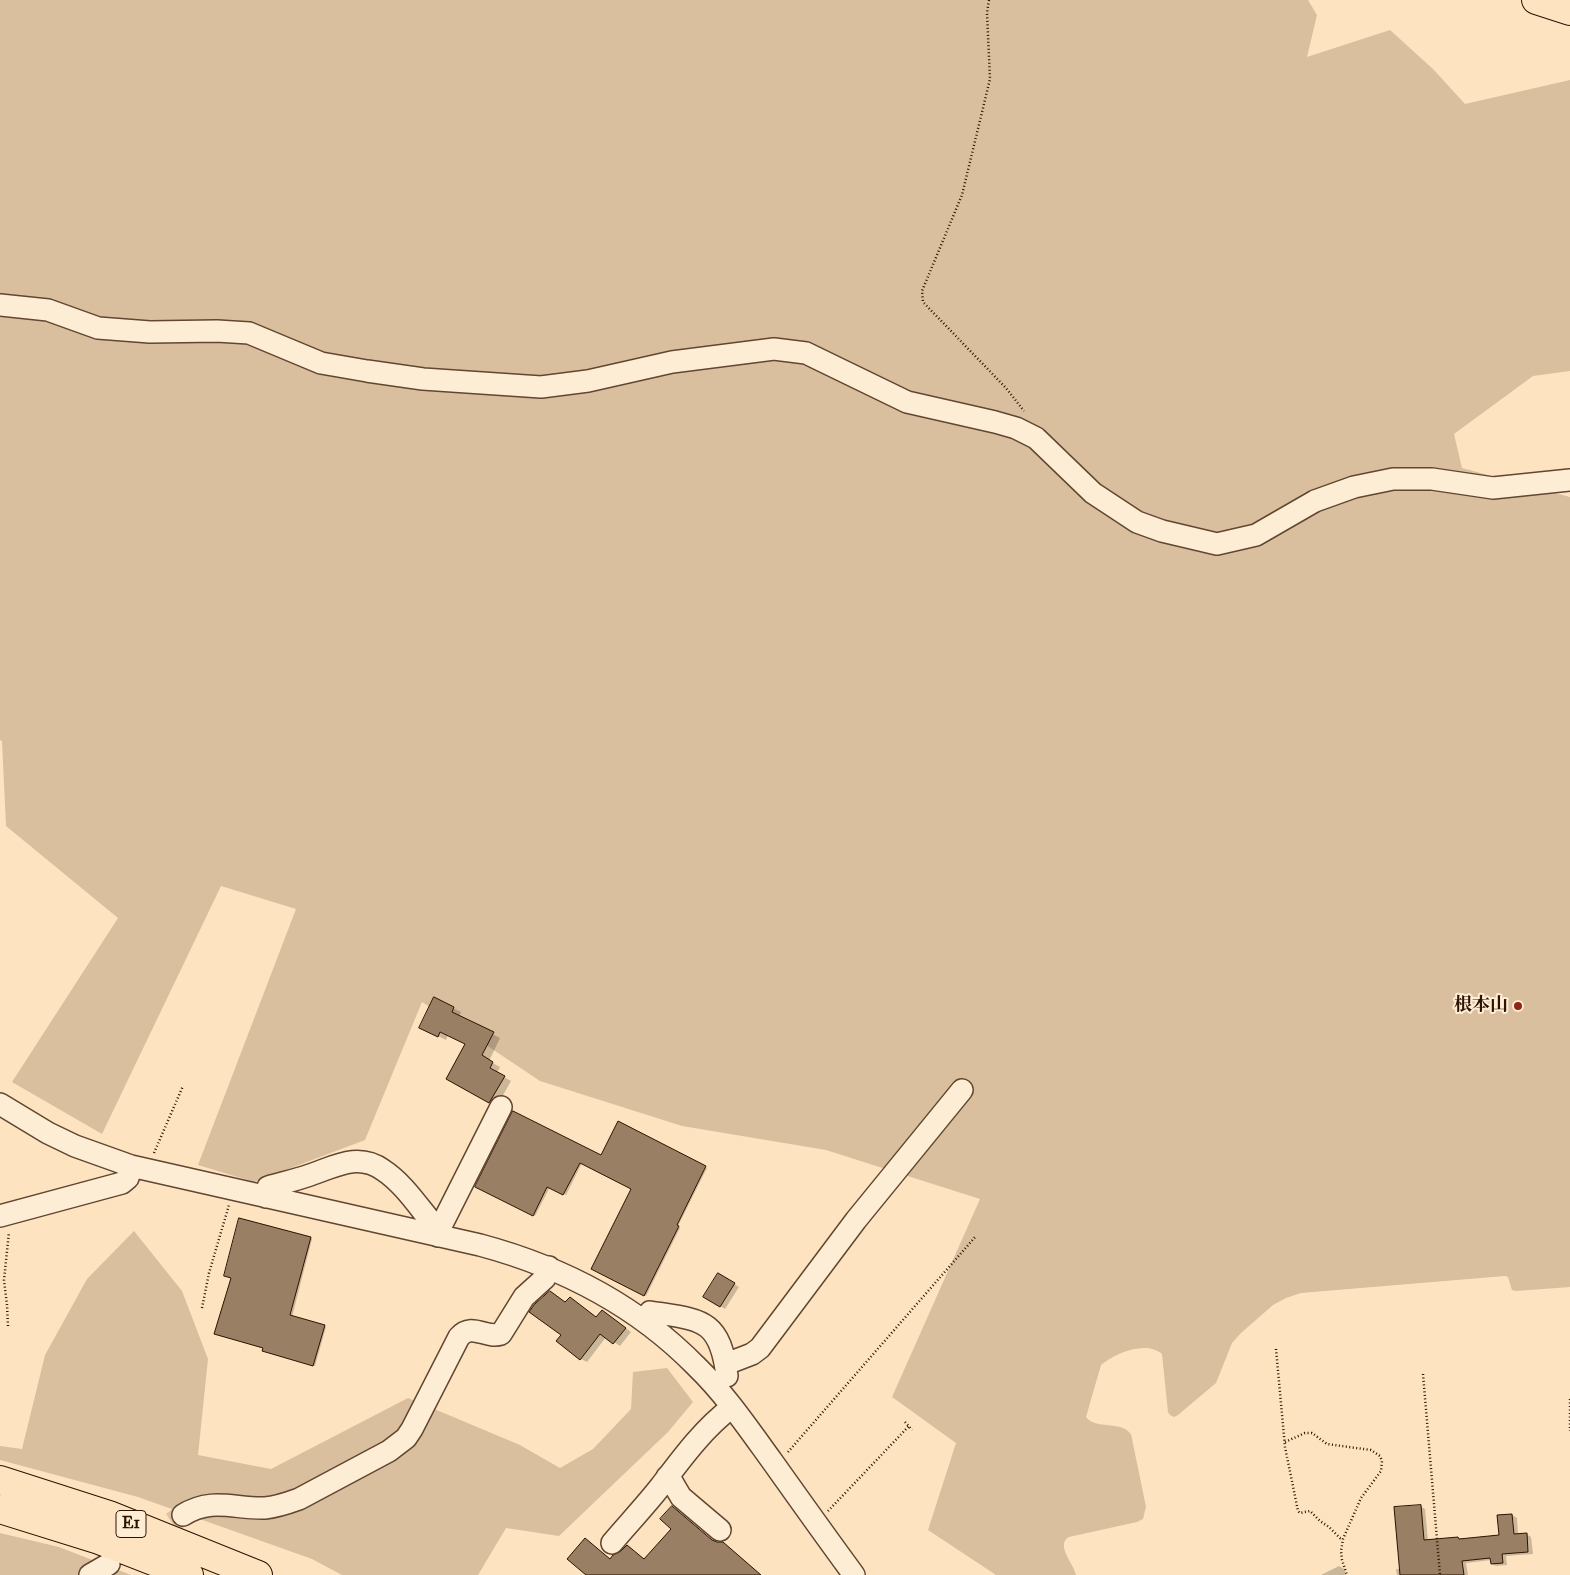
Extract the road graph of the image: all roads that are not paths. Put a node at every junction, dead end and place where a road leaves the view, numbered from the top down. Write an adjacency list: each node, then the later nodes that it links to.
1 (1536, 0): 2 (main road)
2 (1570, 11)
3 (0, 305): 4 (street)
4 (1570, 480)
5 (962, 1090): 14 (street)
6 (0, 1104): 8 (street)
7 (501, 1108): 11 (street)
8 (140, 1168): 9 (street); 10 (street)
9 (266, 1197): 11 (street); 11 (street)
10 (4, 1215)
11 (440, 1231): 12 (street)
12 (549, 1267): 13 (street); 19 (street)
13 (644, 1321): 14 (street); 15 (street)
14 (726, 1364): 15 (street)
15 (726, 1400): 16 (street); 26 (street)
16 (668, 1477): 20 (street); 21 (street)
17 (0, 1480): 25 (main road, E1)
18 (0, 1508): 24 (main road, E1)
19 (183, 1515)
20 (720, 1530)
21 (612, 1542)
22 (109, 1564): 23 (street)
23 (90, 1575)
24 (189, 1575)
25 (258, 1575)
26 (854, 1575)

